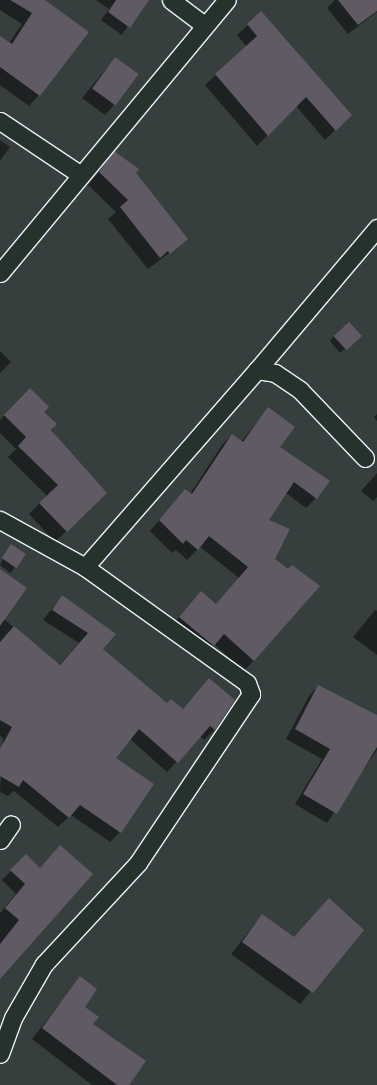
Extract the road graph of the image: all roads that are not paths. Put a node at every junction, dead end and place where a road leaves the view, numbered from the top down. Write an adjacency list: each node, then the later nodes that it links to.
1 (171, 0): 3 (street)
2 (227, 0): 3 (street)
3 (204, 25): 5 (street)
4 (0, 121): 5 (street)
5 (81, 175): 7 (street)
6 (377, 228): 8 (street)
7 (0, 273)
8 (257, 370): 9 (street); 11 (street)
9 (365, 458)
10 (0, 520): 11 (street)
11 (84, 567): 14 (street)
12 (11, 824): 13 (street)
13 (0, 840)
14 (0, 1054)

